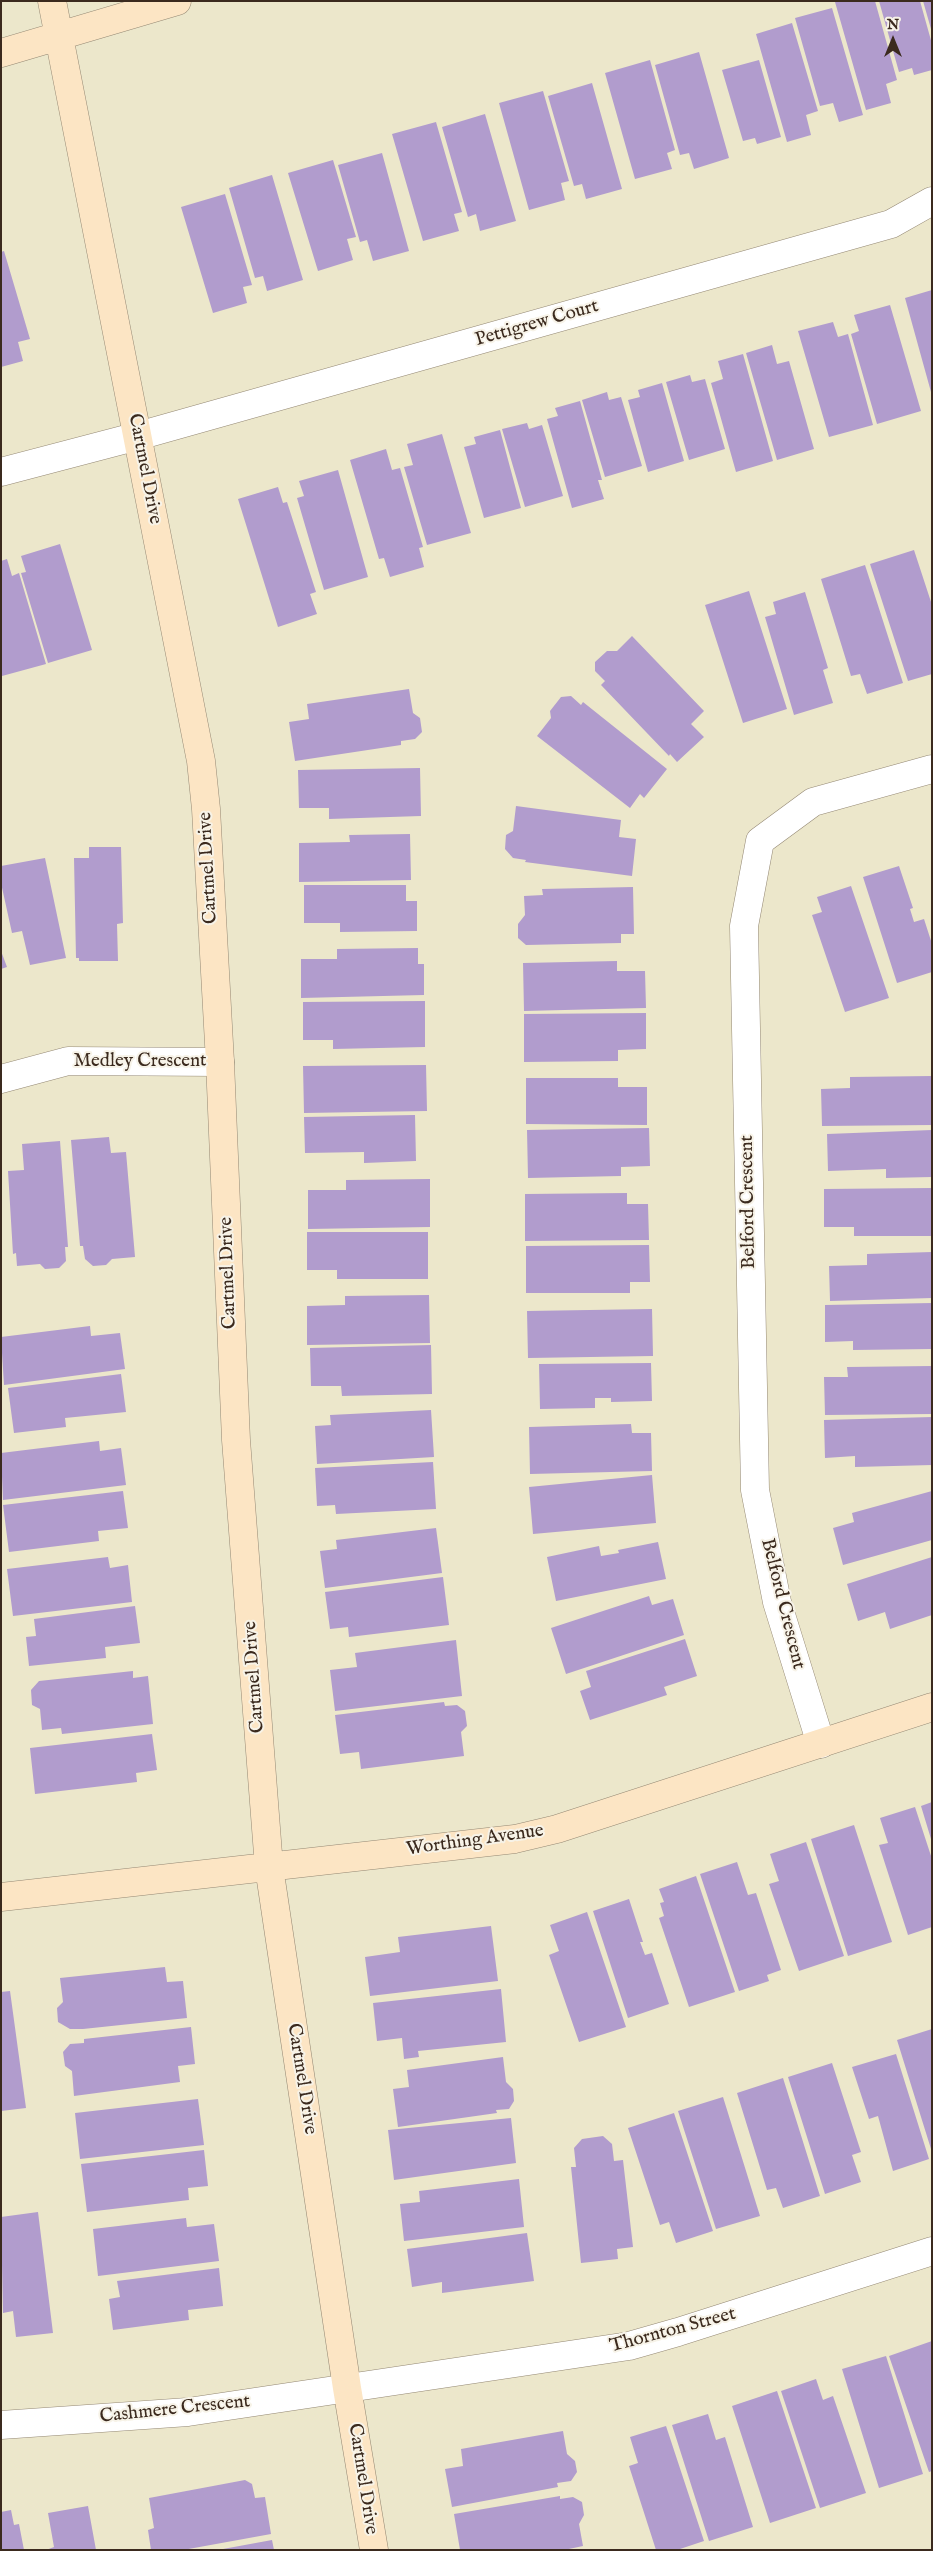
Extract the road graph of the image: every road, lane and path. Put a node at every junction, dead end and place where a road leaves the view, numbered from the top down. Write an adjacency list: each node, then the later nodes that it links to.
1 (52, 1): 3 (street, Cartmel Drive)
2 (177, 1): 3 (street)
3 (59, 37): 4 (street); 6 (street, Cartmel Drive)
4 (1, 52)
5 (932, 200): 6 (street, Pettigrew Court)
6 (138, 436): 7 (street, Pettigrew Court); 9 (street, Cartmel Drive)
7 (1, 472)
8 (932, 769): 12 (street, Belford Crescent)
9 (220, 1062): 10 (street, Medley Crescent); 13 (street, Cartmel Drive)
10 (1, 1079)
11 (932, 1707): 12 (street, Worthing Avenue)
12 (821, 1744): 13 (street, Worthing Avenue)
13 (270, 1867): 14 (street, Worthing Avenue); 16 (street, Cartmel Drive)
14 (1, 1897)
15 (932, 2251): 16 (street, Thornton Street)
16 (348, 2388): 17 (street, Cashmere Crescent); 18 (street, Cartmel Drive)
17 (1, 2425)
18 (374, 2550)

